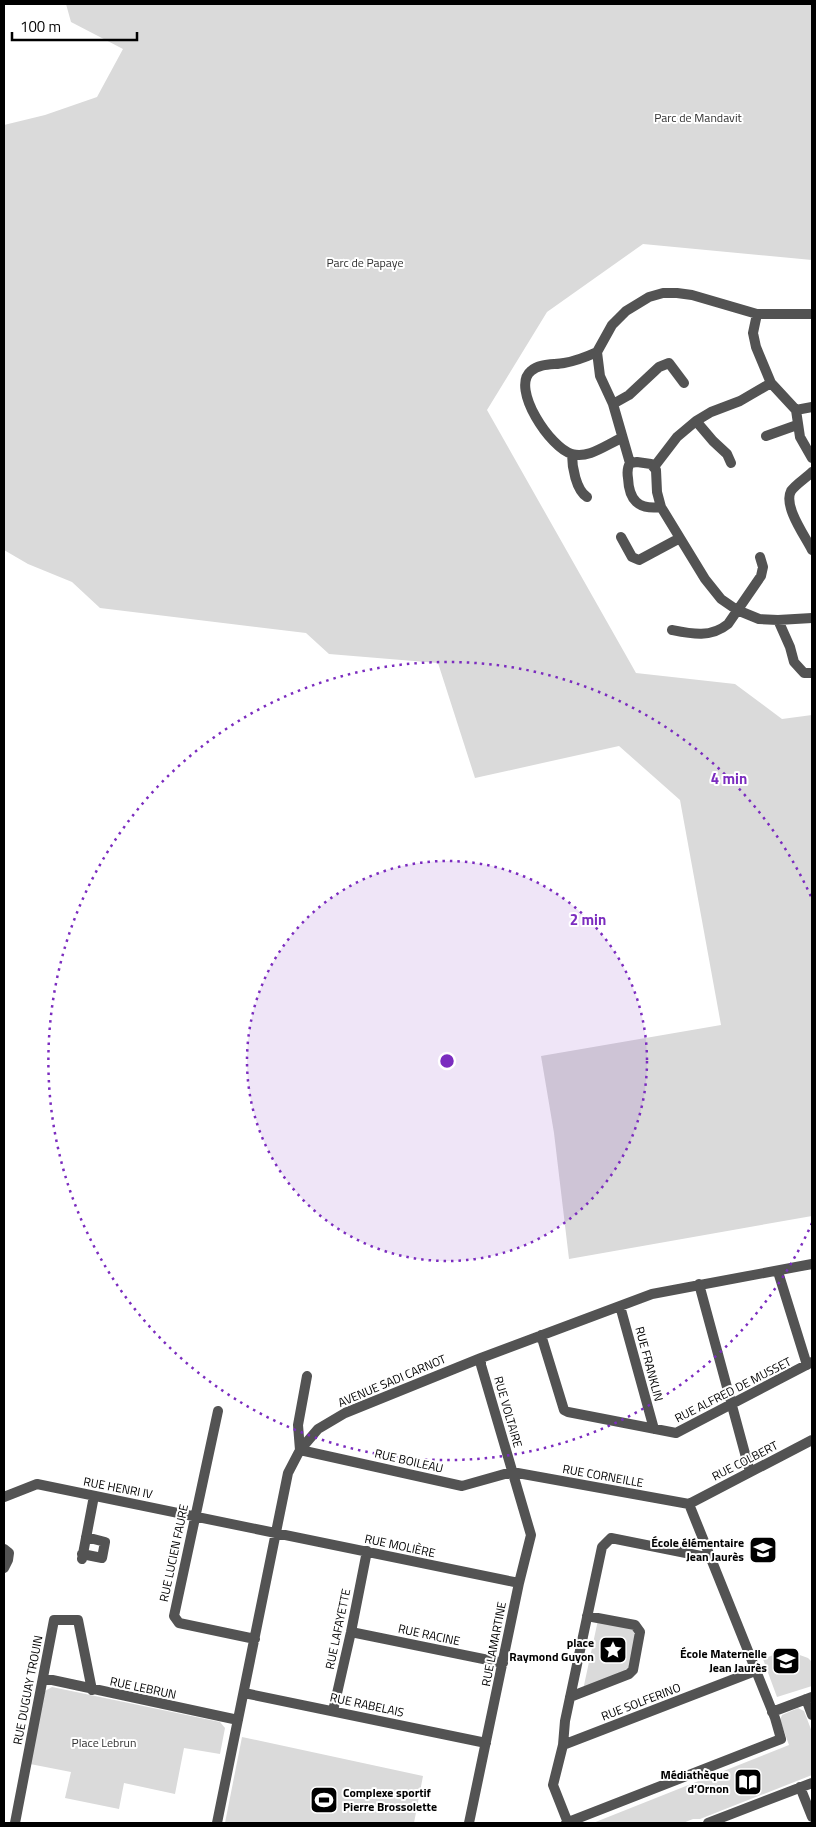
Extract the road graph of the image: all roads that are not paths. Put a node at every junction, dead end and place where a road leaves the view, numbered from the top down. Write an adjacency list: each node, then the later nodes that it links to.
1 (757, 314): 2 (street); 3 (street); 5 (street)
2 (812, 314)
3 (597, 352): 6 (street); 13 (street)
4 (684, 383): 6 (street)
5 (771, 383): 8 (street); 9 (street)
6 (613, 404): 12 (street)
7 (812, 407): 8 (street)
8 (796, 410): 10 (street)
9 (696, 421): 16 (street); 17 (street)
10 (797, 425): 11 (street); 14 (street)
11 (766, 436)
12 (622, 438): 13 (street); 15 (street)
13 (572, 454): 19 (street)
14 (812, 458)
15 (630, 463): 17 (street); 20 (street)
16 (731, 464)
17 (654, 467): 20 (street)
18 (812, 472): 23 (street)
19 (588, 498)
20 (661, 507): 22 (street)
21 (621, 537): 22 (street)
22 (680, 538): 25 (street)
23 (812, 550)
24 (760, 558): 25 (street)
25 (737, 610): 27 (street); 28 (street)
26 (812, 618): 27 (street)
27 (778, 620): 29 (street)
28 (672, 630)
29 (812, 673)
30 (812, 1264): 31 (street, AVENUE SADI CARNOT)
31 (780, 1270): 32 (street, AVENUE SADI CARNOT); 36 (street)
32 (699, 1284): 33 (street, AVENUE SADI CARNOT); 38 (street)
33 (620, 1306): 34 (street, AVENUE SADI CARNOT); 40 (street, RUE FRANKLIN)
34 (542, 1335): 35 (street, AVENUE SADI CARNOT); 40 (street, RUE ALFRED DE MUSSET)
35 (481, 1358): 42 (street, AVENUE SADI CARNOT); 43 (street, RUE VOLTAIRE)
36 (810, 1364): 38 (street, RUE ALFRED DE MUSSET)
37 (307, 1376): 42 (street)
38 (732, 1405): 40 (street, RUE ALFRED DE MUSSET); 44 (street)
39 (218, 1411): 48 (street, RUE LUCIEN FAURE)
40 (654, 1429)
41 (812, 1441): 44 (street, RUE COLBERT)
42 (300, 1450): 43 (street, RUE BOILEAU); 49 (street, AVENUE SADI CARNOT)
43 (512, 1472): 47 (street, RUE CORNEILLE); 55 (street, RUE LAMARTINE)
44 (750, 1472): 47 (street, RUE COLBERT)
45 (94, 1496): 46 (street, RUE HENRI IV); 48 (street, RUE HENRI IV); 50 (street)
46 (4, 1497)
47 (689, 1504): 53 (street)
48 (195, 1516): 49 (street, RUE HENRI IV); 58 (street, RUE LUCIEN FAURE)
49 (276, 1532): 52 (street, RUE MOLIÈRE); 58 (street, AVENUE SADI CARNOT)
50 (86, 1537): 50 (street)
51 (4, 1548): 54 (street)
52 (367, 1551): 55 (street, RUE MOLIÈRE); 57 (street, RUE LAFAYETTE)
53 (711, 1558): 56 (street); 60 (street)
54 (4, 1568)
55 (519, 1583): 59 (street, RUE LAMARTINE)
56 (587, 1616): 64 (street); 64 (street)
57 (351, 1632): 59 (street, RUE RACINE); 66 (street, RUE LAFAYETTE)
58 (255, 1639): 63 (street, AVENUE SADI CARNOT)
59 (503, 1663): 70 (street, RUE LAMARTINE)
60 (755, 1671): 67 (street); 71 (street, RUE SOLFERINO)
61 (43, 1678): 62 (street, RUE LEBRUN); 62 (street, RUE DUGUAY TROUIN); 76 (street, RUE DUGUAY TROUIN)
62 (92, 1690): 69 (street, RUE LEBRUN)
63 (244, 1693): 66 (street, RUE RABELAIS); 69 (street, AVENUE SADI CARNOT)
64 (570, 1697): 71 (street)
65 (809, 1698): 67 (street); 68 (street)
66 (333, 1711): 70 (street, RUE RABELAIS)
67 (772, 1712): 79 (street)
68 (812, 1715)
69 (238, 1720): 77 (street, AVENUE SADI CARNOT)
70 (486, 1742): 78 (street, RUE LAMARTINE)
71 (563, 1745): 79 (street)
72 (812, 1783): 73 (street)
73 (800, 1787): 74 (street); 75 (street)
74 (812, 1817)
75 (714, 1822)
76 (14, 1823)
77 (217, 1823)
78 (469, 1823)
79 (567, 1823)

